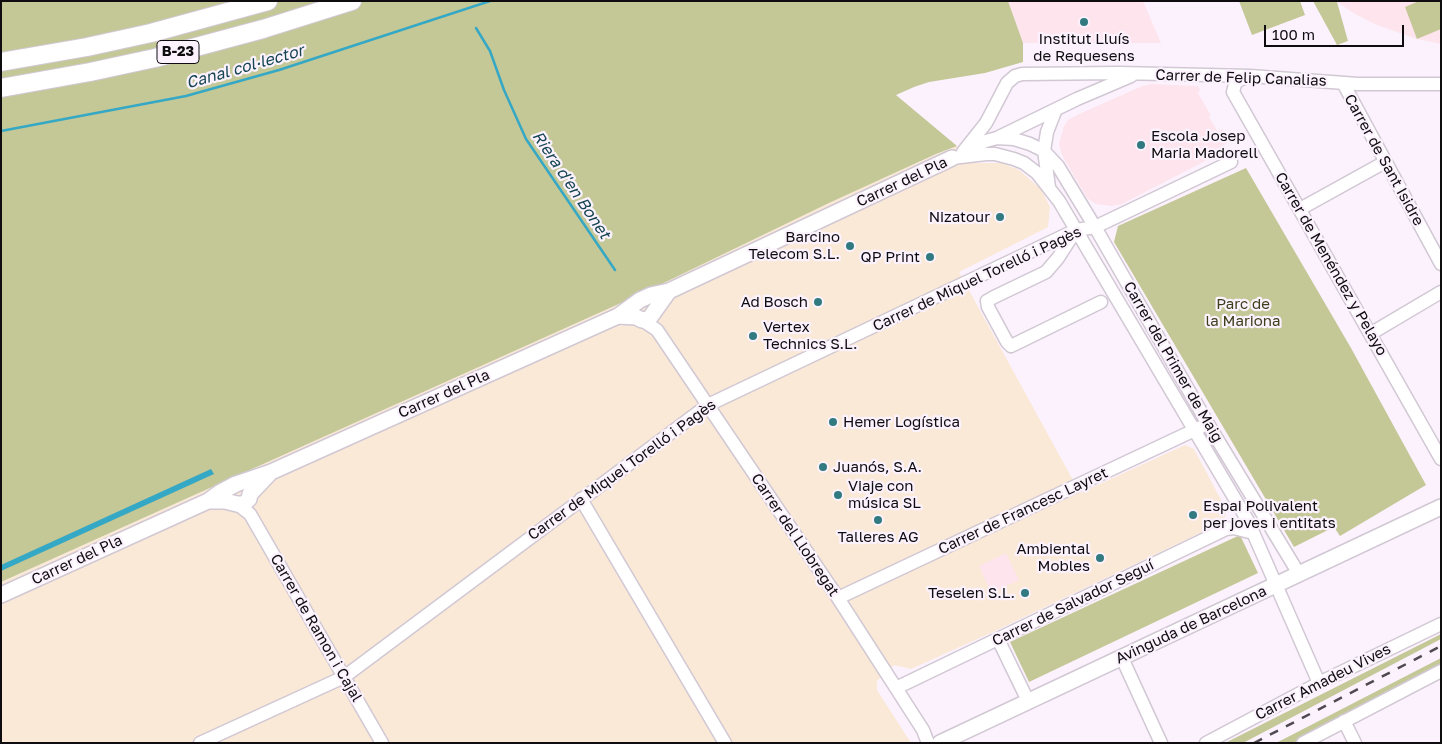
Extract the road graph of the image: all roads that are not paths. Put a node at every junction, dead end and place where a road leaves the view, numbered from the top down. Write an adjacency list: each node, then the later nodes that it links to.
1 (268, 1): 3 (highway, B-23)
2 (352, 1): 8 (highway, B-23)
3 (1, 62)
4 (1136, 74): 5 (street, Carrer de Felip Canalias); 9 (street, Carrer del Pla); 12 (street, Carrer de Felip Canalias)
5 (1250, 76): 6 (street, Carrer de Felip Canalias); 16 (street, Carrer de Menéndez y Pelayo)
6 (1343, 83): 7 (street, Carrer de Felip Canalias); 14 (street, Carrer de Sant Isidre)
7 (1441, 84)
8 (1, 88)
9 (1056, 109): 10 (street, Carrer del Pla); 11 (street, Carrer del Primer de Maig)
10 (997, 138): 11 (street, Carrer del Primer de Maig); 12 (street, Carrer del Pla)
11 (1044, 151): 15 (street, Carrer del Primer de Maig); 17 (street, Carrer del Primer de Maig)
12 (957, 155): 15 (street, Carrer del Primer de Maig); 22 (main road, Carrer del Pla)
13 (1231, 162): 17 (street, Carrer de Miquel Torelló i Pagès)
14 (1386, 162): 16 (street); 19 (street, Carrer de Sant Isidre)
15 (1049, 187): 18 (street, Carrer del Primer de Maig)
16 (1300, 209): 23 (street, Carrer de Menéndez y Pelayo)
17 (1095, 227): 18 (street, Carrer de Miquel Torelló i Pagès); 25 (street, Carrer del Primer de Maig)
18 (1076, 230): 21 (street); 24 (street, Carrer de Miquel Torelló i Pagès); 26 (street, Carrer del Primer de Maig)
19 (1441, 264)
20 (1441, 292): 23 (street)
21 (1101, 302)
22 (642, 310): 24 (street, Carrer del Llobregat); 28 (main road, Carrer del Pla)
23 (1370, 334): 27 (street, Carrer de Menéndez y Pelayo)
24 (708, 405): 29 (street, Carrer de Miquel Torelló i Pagès); 35 (street, Carrer del Llobregat)
25 (1208, 424): 26 (street, Carrer de Francesc Layret); 32 (street, Carrer del Primer de Maig)
26 (1195, 430): 31 (street, Carrer del Primer de Maig); 35 (street, Carrer de Francesc Layret)
27 (1441, 458)
28 (241, 498): 34 (main road, Carrer del Pla); 40 (street, Carrer de Ramon i Cajal)
29 (581, 499): 40 (street, Carrer de Miquel Torelló i Pagès); 47 (street)
30 (1441, 506): 32 (main road, Avinguda de Barcelona)
31 (1253, 533): 33 (street, Carrer del Primer de Maig); 37 (street, Carrer de Salvador Seguí)
32 (1299, 574): 33 (main road, Avinguda de Barcelona)
33 (1275, 586): 38 (main road, Avinguda de Barcelona); 41 (street, Carrer del Primer de Maig)
34 (1, 595)
35 (838, 598): 42 (street, Carrer del Llobregat)
36 (1441, 624): 41 (street, Carrer Amadeu Vives)
37 (998, 639): 42 (street, Carrer de Salvador Seguí); 43 (street)
38 (1122, 658): 43 (main road, Avinguda de Barcelona); 50 (street)
39 (1441, 671): 44 (street)
40 (344, 676): 45 (street, Carrer de Miquel Torelló i Pagès); 46 (street, Carrer de Ramon i Cajal)
41 (1319, 683): 51 (street, Carrer Amadeu Vives)
42 (896, 688): 48 (street, Carrer del Llobregat)
43 (1028, 701): 49 (main road, Avinguda de Barcelona)
44 (1344, 721): 52 (street); 53 (street)
45 (200, 743)
46 (382, 743)
47 (725, 743)
48 (928, 743)
49 (940, 743)
50 (1161, 743)
51 (1206, 743)
52 (1303, 743)
53 (1355, 743)

